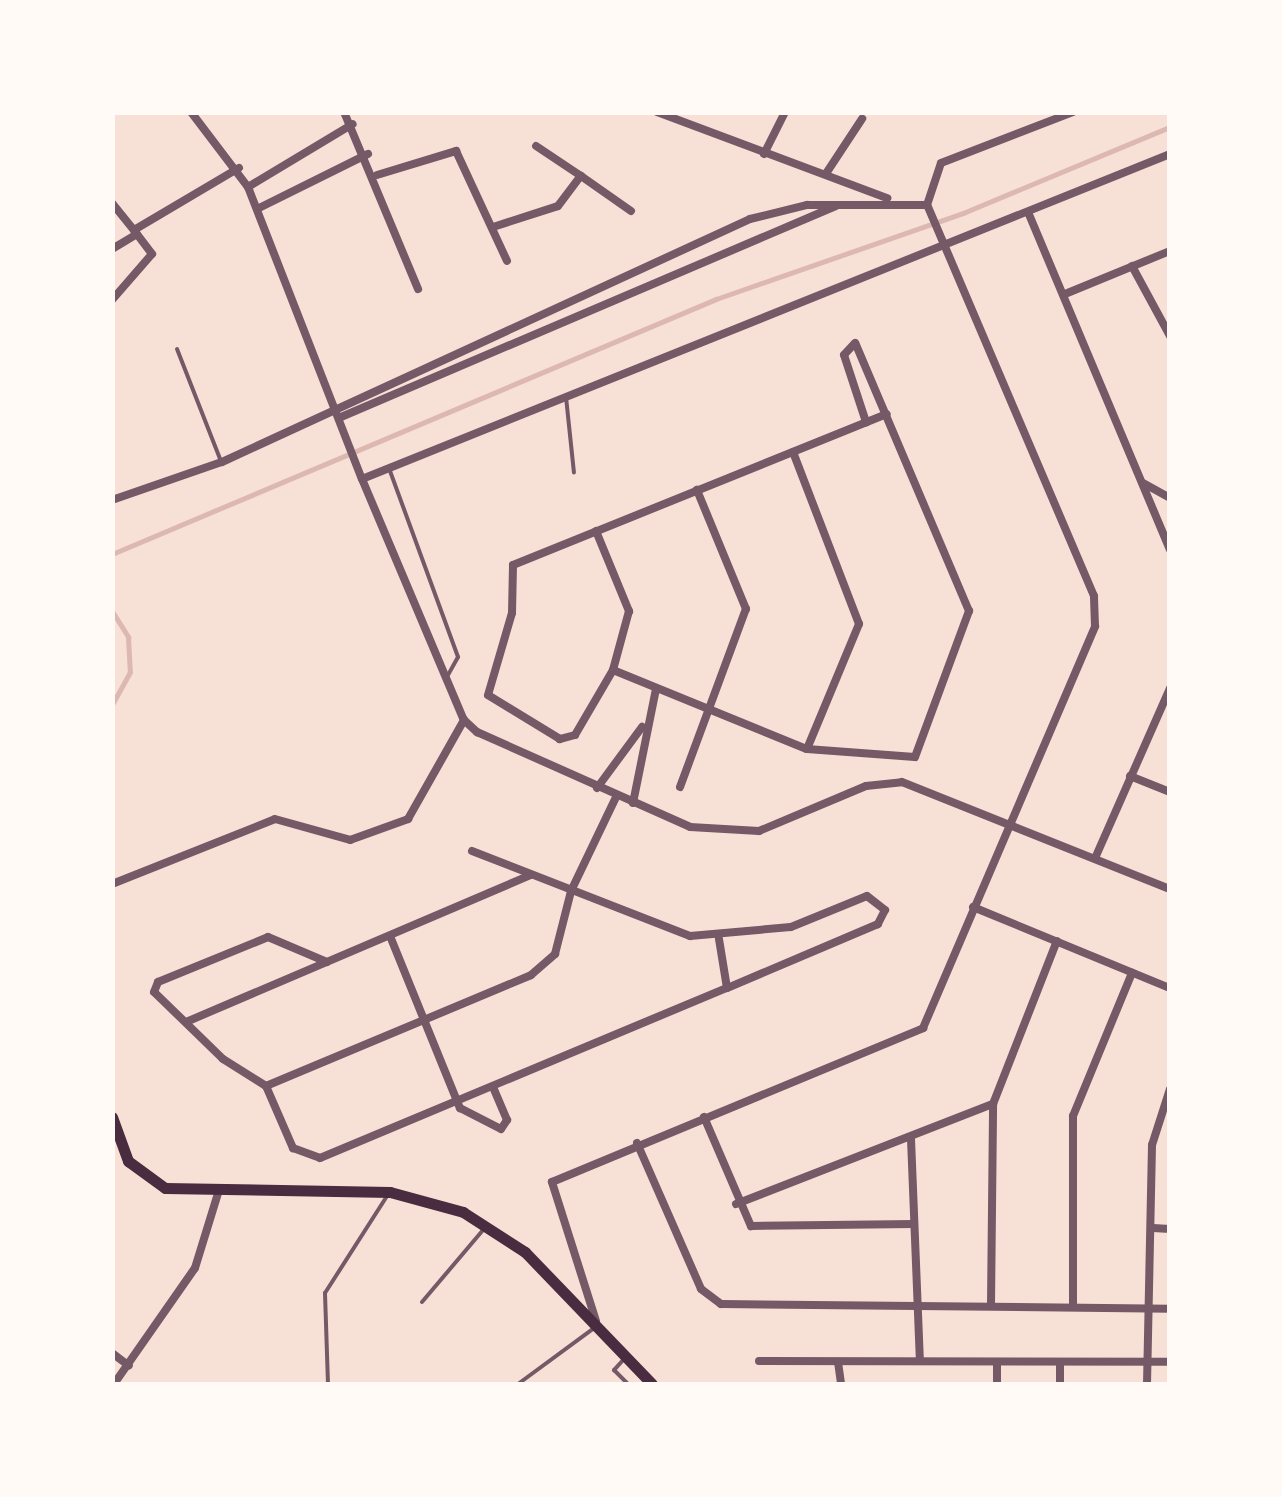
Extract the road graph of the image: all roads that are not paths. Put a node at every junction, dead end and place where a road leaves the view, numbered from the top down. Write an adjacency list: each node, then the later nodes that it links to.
1 (191, 112): 12 (street)
2 (344, 112): 7 (street)
3 (657, 112): 10 (street)
4 (785, 112): 10 (street)
5 (1073, 112): 21 (street)
6 (862, 119): 13 (street)
7 (353, 124): 9 (street); 16 (street)
8 (536, 146): 15 (street)
9 (368, 154): 14 (street); 20 (street)
10 (764, 154): 13 (street)
11 (1170, 154): 23 (street)
12 (238, 168): 16 (street); 25 (street)
13 (827, 172): 17 (street)
14 (377, 174): 24 (street); 31 (street)
15 (582, 176): 22 (street); 24 (street)
16 (248, 187): 20 (street)
17 (891, 200): 18 (street); 21 (street)
18 (840, 203): 37 (street); 37 (street)
19 (112, 204): 25 (street)
20 (256, 209): 37 (street)
21 (928, 209): 26 (street)
22 (631, 211)
23 (1028, 212): 26 (street); 32 (street)
24 (494, 227): 29 (street)
25 (136, 232): 27 (street); 33 (street)
26 (942, 244): 36 (street); 65 (street)
27 (112, 249)
28 (1170, 251): 30 (street)
29 (507, 261)
30 (1132, 266): 32 (street); 34 (street)
31 (418, 288)
32 (1065, 294): 45 (street)
33 (112, 300)
34 (1170, 336)
35 (177, 349): 41 (lane)
36 (566, 397): 42 (street); 43 (lane)
37 (340, 412): 41 (street); 44 (street)
38 (887, 414): 39 (street); 39 (street); 58 (street)
39 (866, 422): 40 (street)
40 (793, 452): 46 (street); 58 (street)
41 (222, 462): 48 (street)
42 (390, 471): 44 (street); 52 (lane)
43 (574, 473)
44 (362, 480): 52 (street)
45 (1142, 482): 47 (street); 50 (street)
46 (698, 490): 49 (street); 55 (street)
47 (1170, 498)
48 (112, 500)
49 (596, 532): 51 (street); 51 (street)
50 (1170, 549)
51 (612, 670): 54 (street)
52 (447, 678): 56 (street)
53 (1170, 688): 59 (street)
54 (656, 690): 55 (street); 57 (street)
55 (710, 713): 58 (street); 61 (street)
56 (464, 720): 60 (street); 69 (street)
57 (645, 723): 60 (street); 64 (street)
58 (807, 749)
59 (1130, 776): 62 (street); 67 (street)
60 (596, 788): 63 (street)
61 (680, 788)
62 (1170, 792)
63 (616, 797): 64 (street); 71 (street)
64 (632, 803): 65 (street)
65 (1007, 820): 67 (street); 72 (street)
66 (472, 851): 68 (street)
67 (1096, 856): 70 (street)
68 (531, 875): 71 (street); 73 (street)
69 (112, 884)
70 (1170, 889)
71 (571, 891): 74 (street); 80 (street)
72 (974, 907): 75 (street); 87 (street)
73 (390, 936): 76 (street); 80 (street)
74 (719, 939): 78 (street); 78 (street)
75 (1057, 941): 77 (street); 86 (street)
76 (326, 962): 81 (street); 81 (street)
77 (1132, 973): 79 (street); 101 (street)
78 (728, 988): 83 (street)
79 (1170, 988)
80 (422, 1019): 82 (street); 85 (street)
81 (186, 1022): 82 (street)
82 (266, 1086): 85 (street)
83 (494, 1087): 85 (street); 85 (street)
84 (1170, 1089): 96 (street)
85 (458, 1102)
86 (993, 1104): 89 (street); 100 (street)
87 (704, 1117): 90 (street); 93 (street)
88 (112, 1118): 91 (main road)
89 (911, 1139): 93 (street); 94 (street)
90 (637, 1143): 99 (street); 104 (street)
91 (219, 1190): 92 (main road); 114 (street)
92 (390, 1192): 95 (main road); 116 (lane)
93 (736, 1204): 94 (street)
94 (914, 1224): 99 (street)
95 (488, 1226): 98 (lane); 104 (main road)
96 (1153, 1228): 97 (street); 103 (street)
97 (1170, 1228)
98 (422, 1302)
99 (917, 1303): 100 (street); 107 (street)
100 (991, 1304): 101 (street)
101 (1073, 1308): 103 (street)
102 (1170, 1309): 103 (street)
103 (1147, 1310): 109 (street)
104 (597, 1326): 106 (main road); 117 (lane)
105 (112, 1354): 114 (street)
106 (628, 1357): 118 (lane); 119 (main road)
107 (920, 1360): 110 (street); 113 (street)
108 (759, 1361): 110 (street)
109 (1146, 1361): 111 (street); 112 (street); 123 (street)
110 (838, 1362): 120 (street)
111 (1170, 1362)
112 (1060, 1363): 113 (street); 122 (street)
113 (997, 1364): 121 (street)
114 (129, 1366): 115 (street)
115 (114, 1384)
116 (328, 1384)
117 (518, 1384)
118 (628, 1384)
119 (652, 1384)
120 (841, 1384)
121 (997, 1384)
122 (1060, 1384)
123 (1147, 1384)

